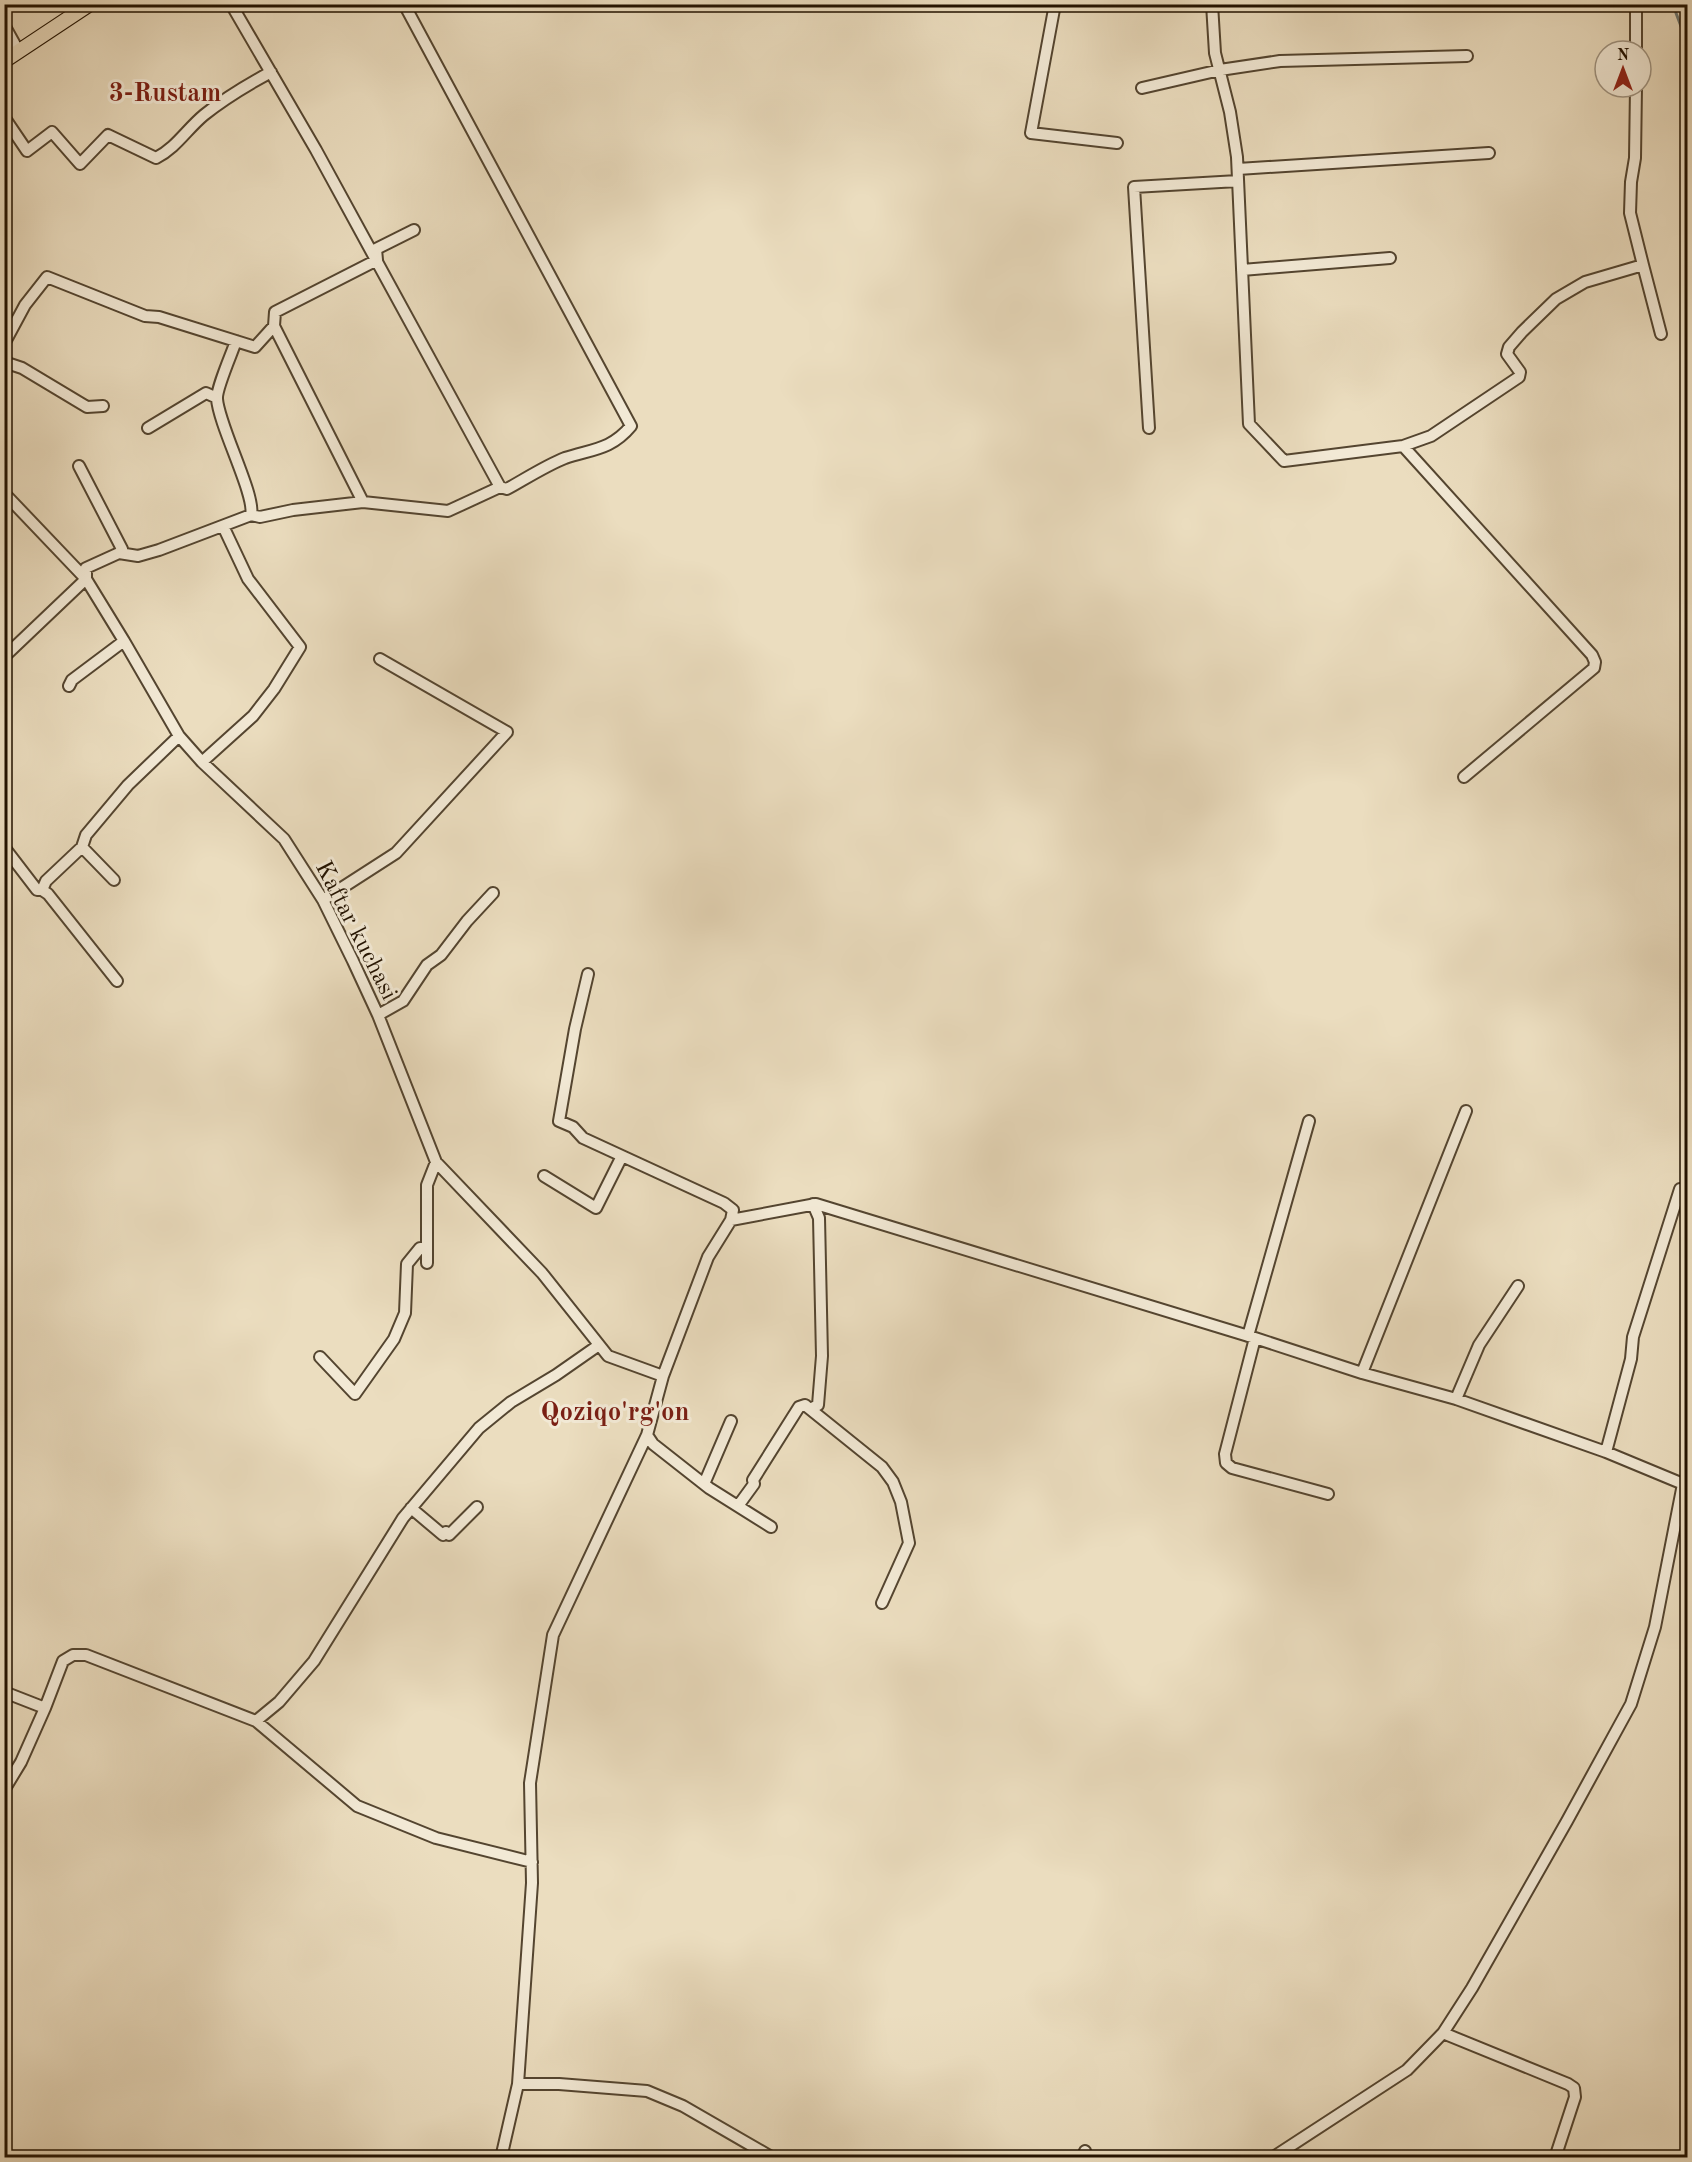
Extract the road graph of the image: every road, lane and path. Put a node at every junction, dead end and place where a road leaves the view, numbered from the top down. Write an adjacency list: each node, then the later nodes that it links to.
1 (90, 4): 9 (main road)
2 (231, 4): 13 (street)
3 (404, 4): 37 (street)
4 (1055, 4): 17 (street)
5 (1212, 4): 12 (street)
6 (1636, 4): 8 (street)
7 (4, 25): 9 (street)
8 (1636, 39)
9 (19, 52): 11 (main road)
10 (1467, 56): 12 (street)
11 (4, 61)
12 (1220, 70): 14 (street); 19 (street)
13 (271, 72): 16 (street); 23 (street)
14 (1142, 88)
15 (1636, 99): 24 (street)
16 (4, 117)
17 (1117, 143)
18 (1489, 153): 19 (street)
19 (1238, 169): 20 (street)
20 (1238, 181): 25 (street); 34 (street)
21 (414, 230): 23 (street)
22 (1390, 258): 25 (street)
23 (377, 261): 26 (street); 37 (street)
24 (1643, 265): 27 (street); 35 (street)
25 (1242, 270): 35 (street)
26 (274, 326): 28 (street); 39 (street)
27 (1661, 334)
28 (236, 341): 29 (street); 31 (street)
29 (4, 344)
30 (4, 362): 32 (street)
31 (217, 398): 33 (street); 40 (street)
32 (103, 406)
33 (148, 428)
34 (1149, 428)
35 (1403, 446): 50 (street)
36 (79, 466): 42 (street)
37 (500, 487): 39 (street)
38 (4, 493): 43 (street, Kaftar kuchasi)
39 (363, 502): 40 (street)
40 (251, 515): 41 (street)
41 (223, 526): 42 (street); 49 (street)
42 (119, 553): 43 (street)
43 (86, 579): 44 (street, Kaftar kuchasi); 45 (street)
44 (124, 641): 47 (street); 48 (street, Kaftar kuchasi)
45 (4, 657)
46 (380, 659): 56 (street)
47 (69, 686)
48 (179, 736): 49 (street, Kaftar kuchasi); 52 (street)
49 (202, 762): 56 (street, Kaftar kuchasi)
50 (1464, 777)
51 (4, 848): 54 (street)
52 (82, 848): 53 (street); 54 (street)
53 (114, 880)
54 (42, 890): 58 (street)
55 (493, 893): 59 (street)
56 (323, 900): 59 (street, Kaftar kuchasi)
57 (588, 974): 62 (street)
58 (117, 981)
59 (378, 1015): 63 (street, Kaftar kuchasi)
60 (1466, 1111): 74 (street)
61 (1309, 1121): 71 (street)
62 (622, 1156): 64 (street); 67 (street)
63 (436, 1162): 68 (street); 72 (street, Kaftar kuchasi)
64 (544, 1176)
65 (1680, 1189): 80 (street)
66 (813, 1204): 67 (street); 71 (street); 77 (street)
67 (731, 1220): 75 (street)
68 (427, 1248): 69 (street); 73 (street)
69 (427, 1263)
70 (1518, 1286): 76 (street)
71 (1252, 1337): 74 (street); 83 (street)
72 (599, 1345): 75 (street, Kaftar kuchasi); 86 (street)
73 (320, 1357)
74 (1362, 1373): 76 (street)
75 (663, 1376): 79 (street)
76 (1456, 1399): 80 (street)
77 (810, 1409): 84 (street); 88 (street)
78 (731, 1421): 81 (street)
79 (647, 1435): 81 (street); 93 (street)
80 (1606, 1452): 82 (street)
81 (704, 1484): 84 (street)
82 (1685, 1485): 94 (street)
83 (1328, 1494)
84 (738, 1506): 87 (street)
85 (477, 1507): 86 (street)
86 (411, 1508): 91 (street)
87 (771, 1527)
88 (882, 1603)
89 (4, 1692): 90 (street)
90 (45, 1708): 91 (street); 92 (street)
91 (256, 1720): 93 (street)
92 (4, 1790)
93 (532, 1862): 95 (street)
94 (1443, 2033): 98 (street); 99 (street)
95 (518, 2084): 96 (street); 97 (street)
96 (501, 2157)
97 (773, 2157)
98 (1272, 2157)
99 (1555, 2157)

